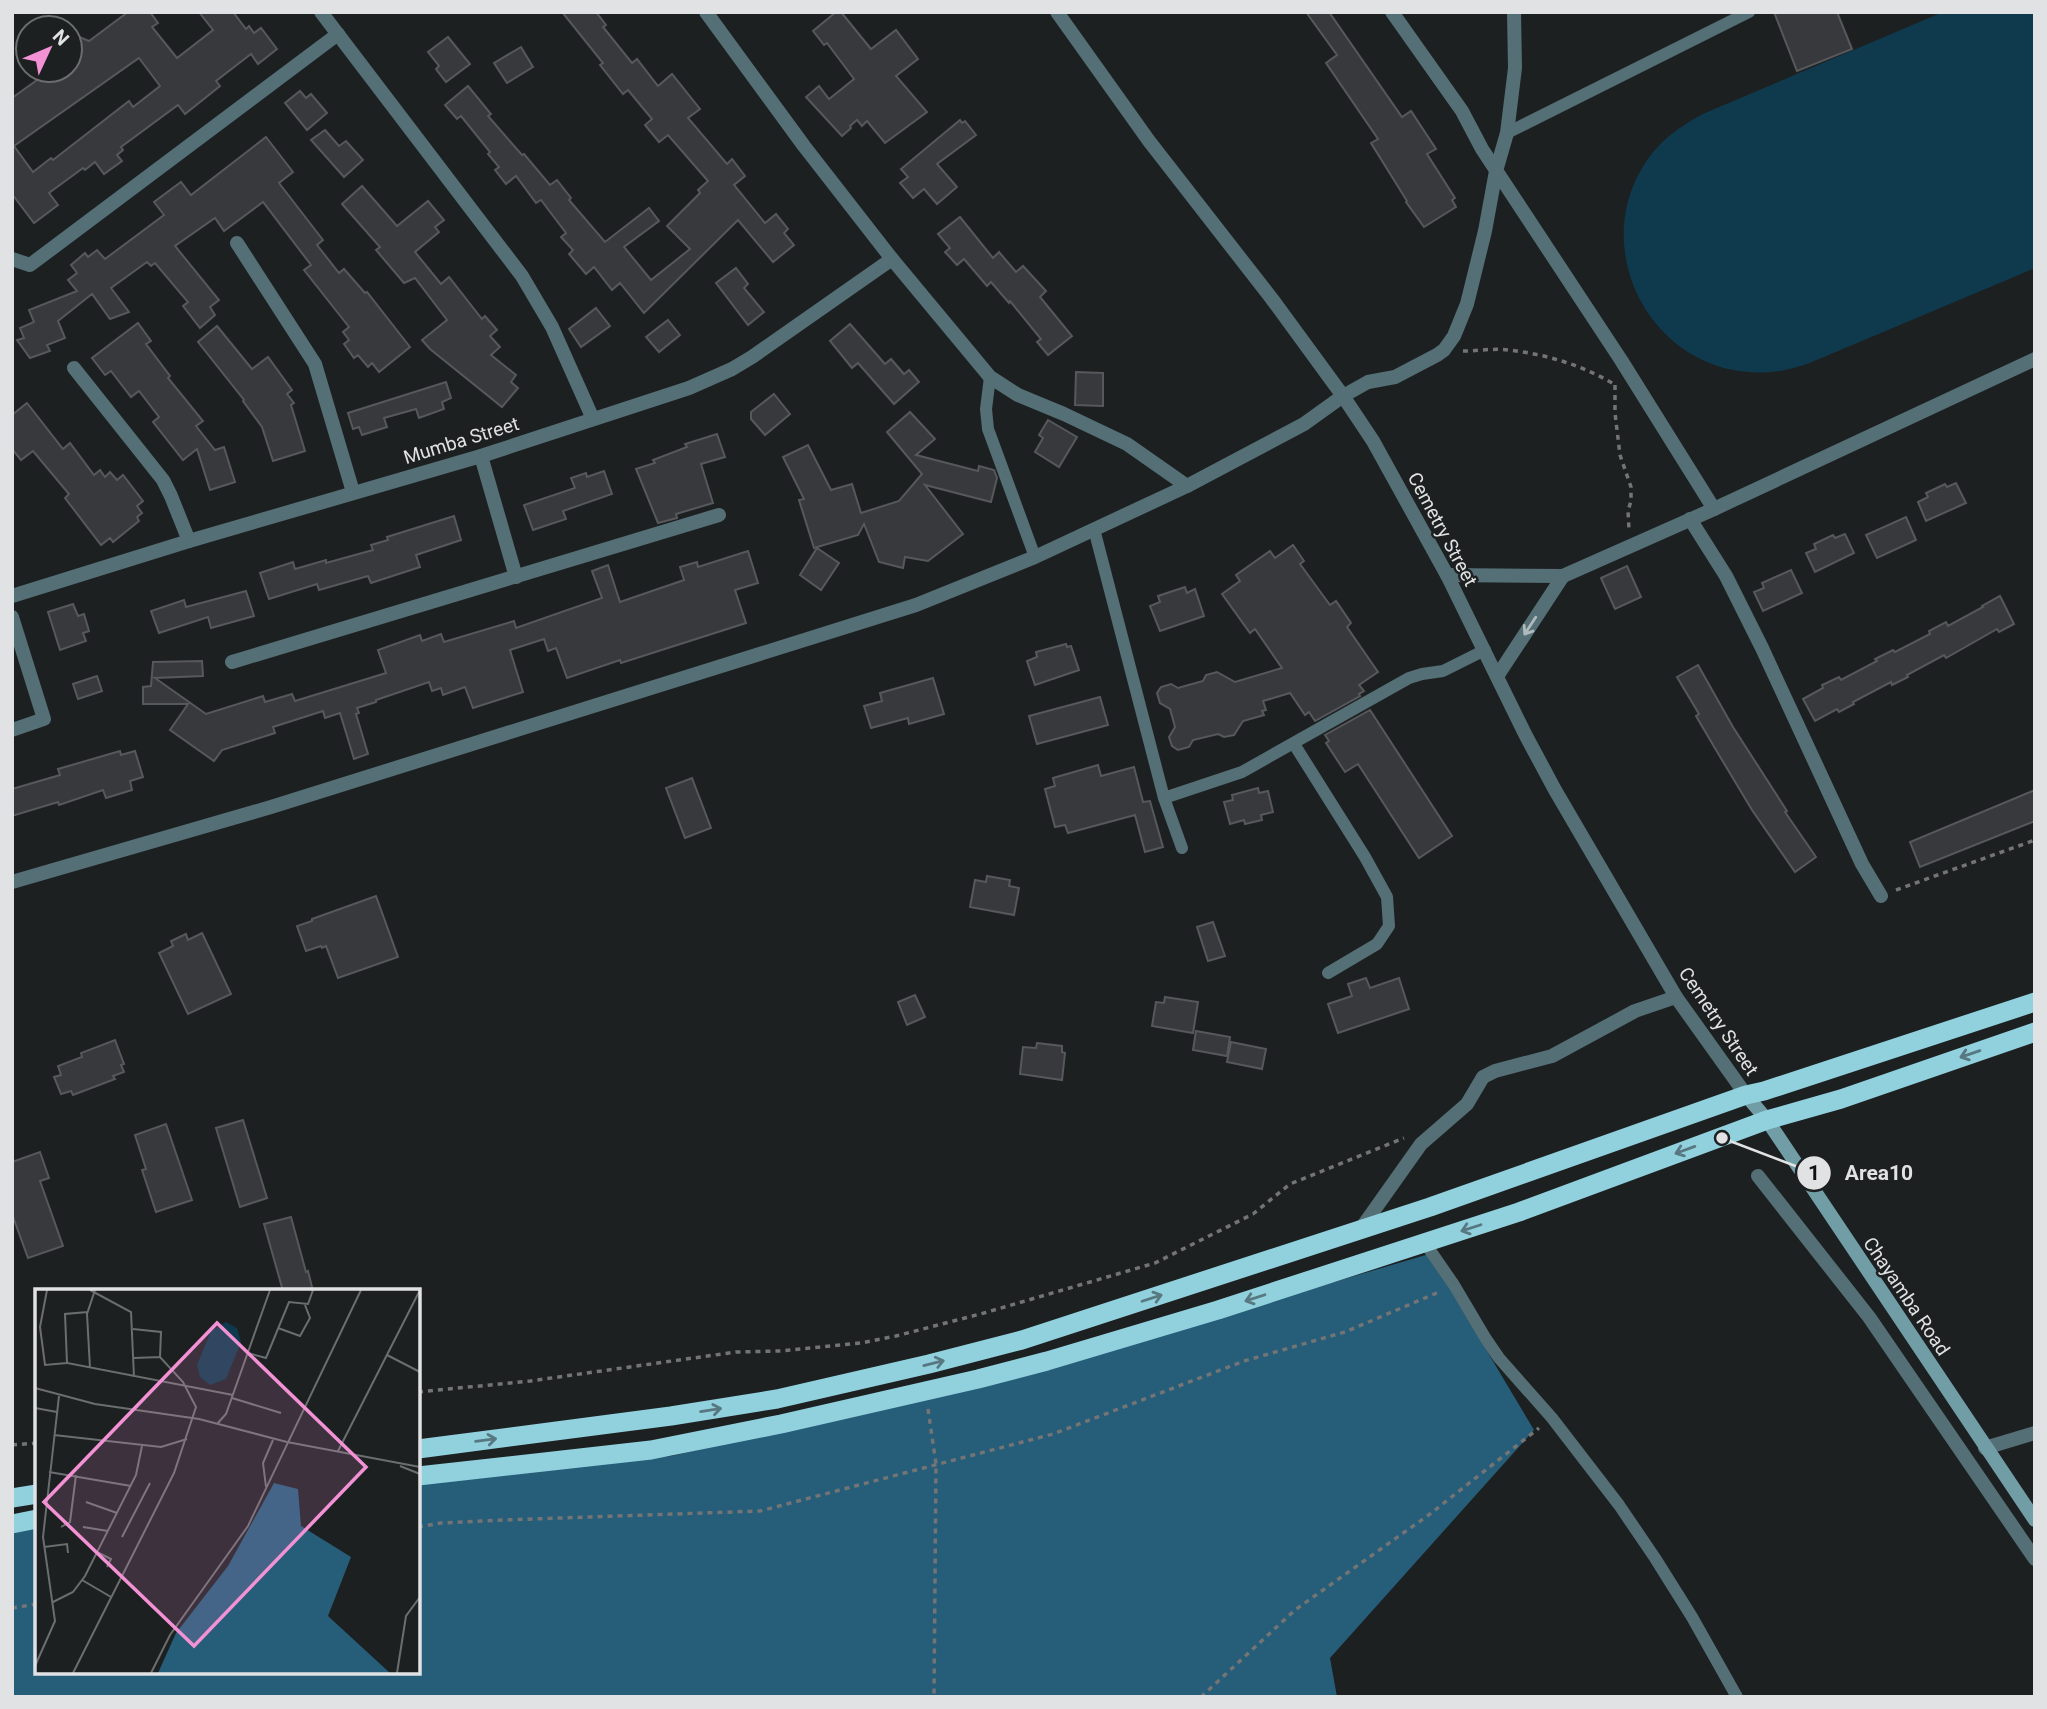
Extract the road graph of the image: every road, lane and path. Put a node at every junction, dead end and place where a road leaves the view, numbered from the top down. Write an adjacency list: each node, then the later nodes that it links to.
1 (321, 12): 7 (street)
2 (706, 12): 12 (street)
3 (1057, 12): 20 (street, Cemetry Street)
4 (1392, 12): 9 (street)
5 (1514, 12): 8 (street)
6 (1749, 12): 8 (lane)
7 (338, 34): 11 (street); 21 (street)
8 (1507, 132): 9 (street)
9 (1496, 170): 13 (street); 15 (street)
10 (237, 243): 24 (street)
11 (12, 259)
12 (892, 259): 17 (street); 21 (street, Mumba Street)
13 (1444, 350): 18 (path); 20 (street)
14 (2035, 359): 25 (street)
15 (1621, 360): 18 (path); 19 (street)
16 (74, 368): 29 (street)
17 (990, 377): 23 (street); 31 (lane)
18 (1615, 385): 19 (path); 30 (path)
19 (1639, 388): 25 (street)
20 (1343, 396): 23 (street); 32 (street, Cemetry Street)
21 (593, 419): 22 (street, Mumba Street)
22 (481, 456): 24 (street, Mumba Street); 34 (street)
23 (1187, 486): 28 (street)
24 (353, 492): 29 (street, Mumba Street)
25 (1714, 509): 27 (street)
26 (719, 515): 34 (street)
27 (1690, 519): 30 (street); 46 (street)
28 (1094, 530): 31 (street); 42 (lane)
29 (189, 541): 35 (street, Mumba Street)
30 (1627, 547): 33 (street)
31 (1035, 557): 45 (street)
32 (1447, 575): 33 (street); 37 (street, Cemetry Street)
33 (1563, 576): 39 (street, one-way to 39)
34 (516, 577): 38 (street)
35 (12, 596)
36 (12, 617): 40 (street)
37 (1485, 650): 39 (street, Cemetry Street); 41 (lane)
38 (232, 662)
39 (1498, 675): 48 (street, Cemetry Street)
40 (12, 730)
41 (1294, 744): 42 (lane); 47 (lane)
42 (1164, 798): 44 (lane)
43 (2035, 840): 46 (path)
44 (1182, 848)
45 (12, 883)
46 (1881, 896)
47 (1328, 972)
48 (1676, 997): 51 (street, Cemetry Street); 55 (street)
49 (2035, 1002): 51 (highway)
50 (2035, 1032): 52 (highway, one-way to 52)
51 (1745, 1095): 52 (main road, Chayamba Road); 55 (highway)
52 (1767, 1120): 56 (highway, one-way to 56); 64 (main road, Chayamba Road)
53 (1412, 1135): 59 (path)
54 (1758, 1176): 74 (street)
55 (1360, 1230): 65 (highway, one-way to 55)
56 (1425, 1243): 57 (lane); 58 (highway, one-way to 58)
57 (1454, 1285): 60 (lane); 66 (path)
58 (926, 1391): 66 (path); 67 (highway)
59 (420, 1392)
60 (1552, 1418): 78 (path); 79 (lane)
61 (2035, 1433): 64 (street)
62 (35, 1443): 63 (path)
63 (12, 1446)
64 (1985, 1448): 71 (main road, Chayamba Road)
65 (420, 1449)
66 (936, 1464): 73 (path); 77 (path)
67 (420, 1476)
68 (35, 1494): 69 (highway)
69 (12, 1498)
70 (35, 1519): 72 (highway)
71 (2035, 1520)
72 (12, 1524)
73 (420, 1527)
74 (2035, 1559)
75 (35, 1604): 76 (path)
76 (12, 1608)
77 (934, 1697)
78 (1201, 1697)
79 (1737, 1697)

